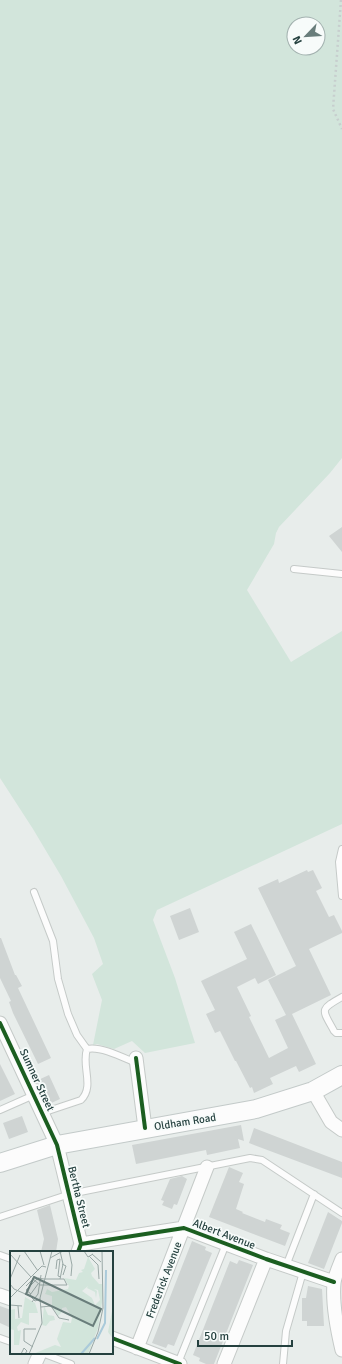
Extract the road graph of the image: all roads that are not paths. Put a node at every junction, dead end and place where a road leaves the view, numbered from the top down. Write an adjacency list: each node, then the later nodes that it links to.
1 (294, 569): 2 (lane)
2 (342, 574)
3 (342, 850): 5 (lane)
4 (34, 892): 9 (lane)
5 (342, 896)
6 (342, 998): 8 (lane)
7 (0, 1023): 13 (street, Sumner Street)
8 (342, 1033)
9 (87, 1049): 10 (lane); 15 (lane)
10 (136, 1060): 16 (street)
11 (342, 1075): 12 (main road, Oldham Road)
12 (313, 1091): 16 (main road, Oldham Road); 17 (street)
13 (34, 1095): 14 (lane); 15 (street, Sumner Street)
14 (0, 1110)
15 (42, 1113): 18 (street, Sumner Street)
16 (145, 1128): 18 (main road, Oldham Road)
17 (342, 1130)
18 (57, 1145): 19 (main road, Oldham Road); 21 (street, Bertha Street)
19 (0, 1163)
20 (207, 1167): 21 (lane); 22 (lane); 25 (street, Frederick Avenue)
21 (70, 1194): 24 (lane); 27 (street, Bertha Street)
22 (314, 1194): 23 (lane); 32 (lane)
23 (342, 1213)
24 (0, 1217)
25 (184, 1228): 26 (street, Albert Avenue); 27 (street, Albert Avenue); 39 (street, Frederick Avenue)
26 (226, 1244): 30 (street, Albert Avenue); 45 (lane)
27 (80, 1248)
28 (0, 1255): 29 (lane)
29 (10, 1259)
30 (266, 1259): 32 (street, Albert Avenue); 46 (street)
31 (342, 1259): 34 (street)
32 (286, 1266): 33 (street, Albert Avenue)
33 (303, 1272): 34 (street, Albert Avenue); 47 (lane)
34 (334, 1282): 35 (street)
35 (339, 1321): 40 (street)
36 (0, 1338): 38 (lane)
37 (113, 1338): 39 (street)
38 (10, 1342)
39 (137, 1348): 45 (street)
40 (342, 1350)
41 (40, 1354): 43 (street)
42 (44, 1354): 44 (lane)
43 (35, 1364)
44 (71, 1364)
45 (179, 1364)
46 (224, 1364)
47 (283, 1364)

